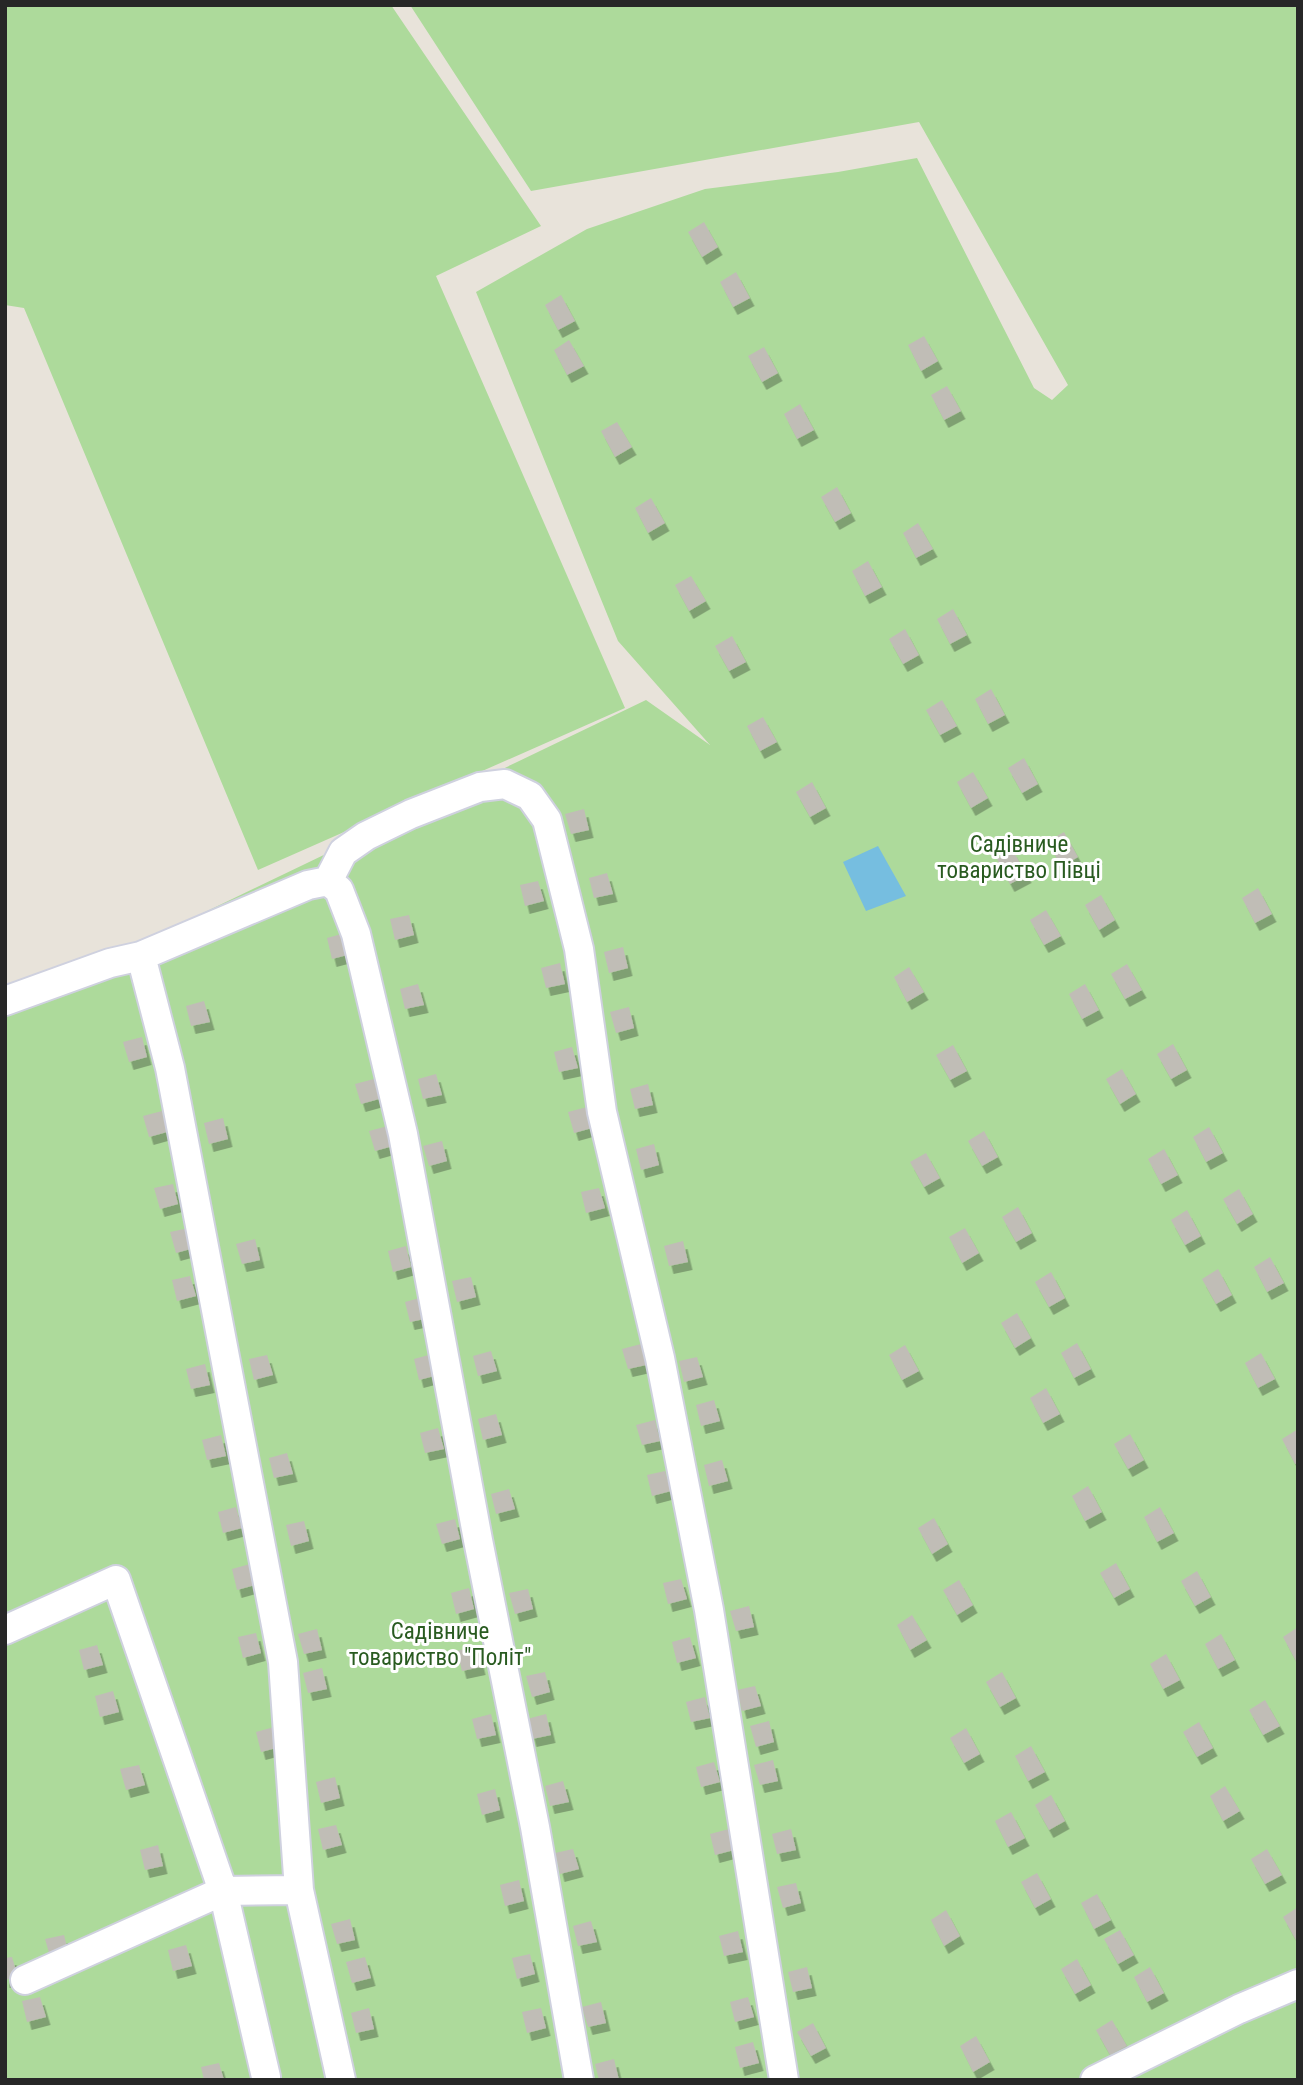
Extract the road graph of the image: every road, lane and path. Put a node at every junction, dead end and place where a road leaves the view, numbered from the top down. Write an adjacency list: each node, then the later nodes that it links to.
1 (328, 881): 2 (street); 11 (street); 12 (street)
2 (141, 956): 3 (street); 5 (street)
3 (5, 1001)
4 (5, 1630): 6 (street)
5 (299, 1890): 6 (street); 10 (street)
6 (222, 1891): 7 (street); 9 (street)
7 (25, 1980)
8 (1298, 1984): 13 (street)
9 (266, 2077)
10 (341, 2080)
11 (579, 2080)
12 (784, 2080)
13 (1095, 2080)

